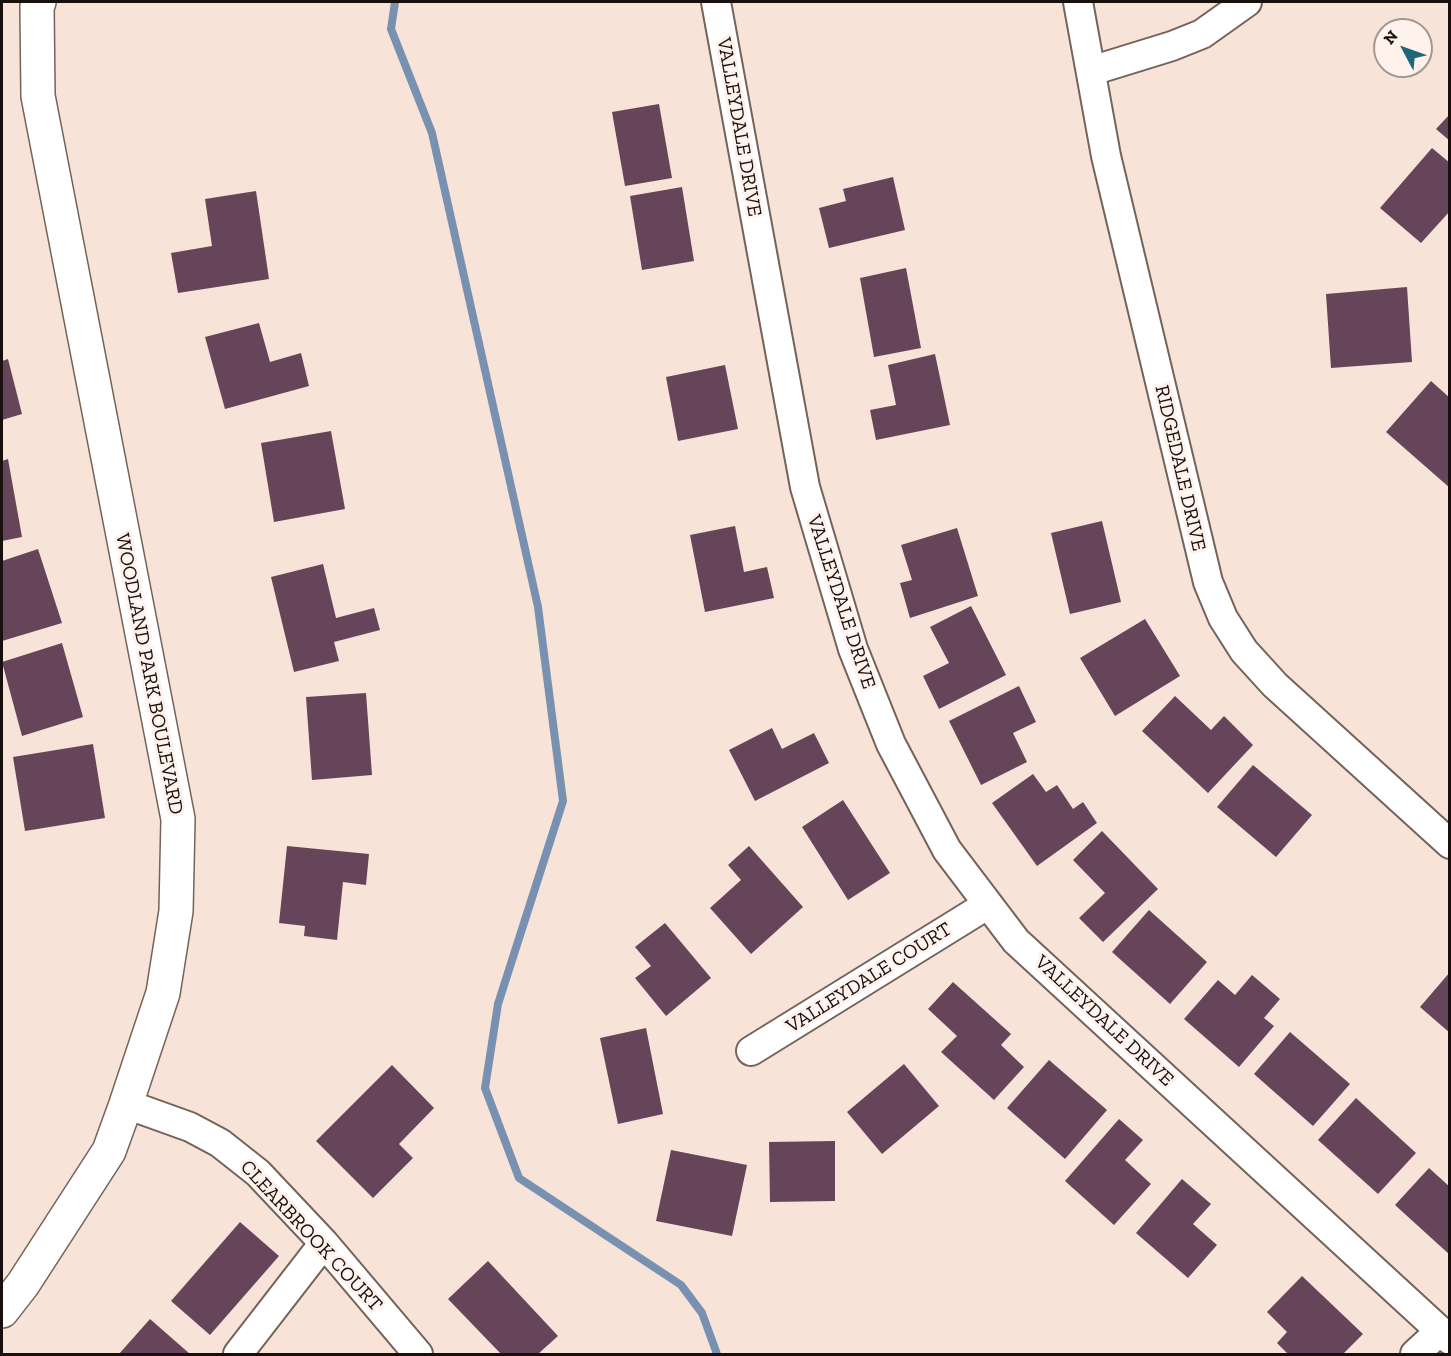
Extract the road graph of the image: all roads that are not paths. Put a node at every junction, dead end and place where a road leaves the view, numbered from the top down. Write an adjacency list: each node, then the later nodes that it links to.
1 (39, 2): 9 (street, WOODLAND PARK BOULEVARD)
2 (716, 2): 7 (street, VALLEYDALE DRIVE)
3 (1078, 2): 5 (street, RIDGEDALE DRIVE)
4 (1247, 2): 5 (street)
5 (1090, 71): 6 (street, RIDGEDALE DRIVE)
6 (1449, 844)
7 (987, 905): 8 (street, VALLEYDALE COURT); 12 (street, VALLEYDALE DRIVE)
8 (751, 1051)
9 (126, 1104): 10 (street, CLEARBROOK COURT); 11 (street, WOODLAND PARK BOULEVARD)
10 (324, 1243): 13 (street); 14 (street, CLEARBROOK COURT)
11 (2, 1311)
12 (1445, 1335): 15 (street)
13 (238, 1354)
14 (418, 1354)
15 (1415, 1354)

